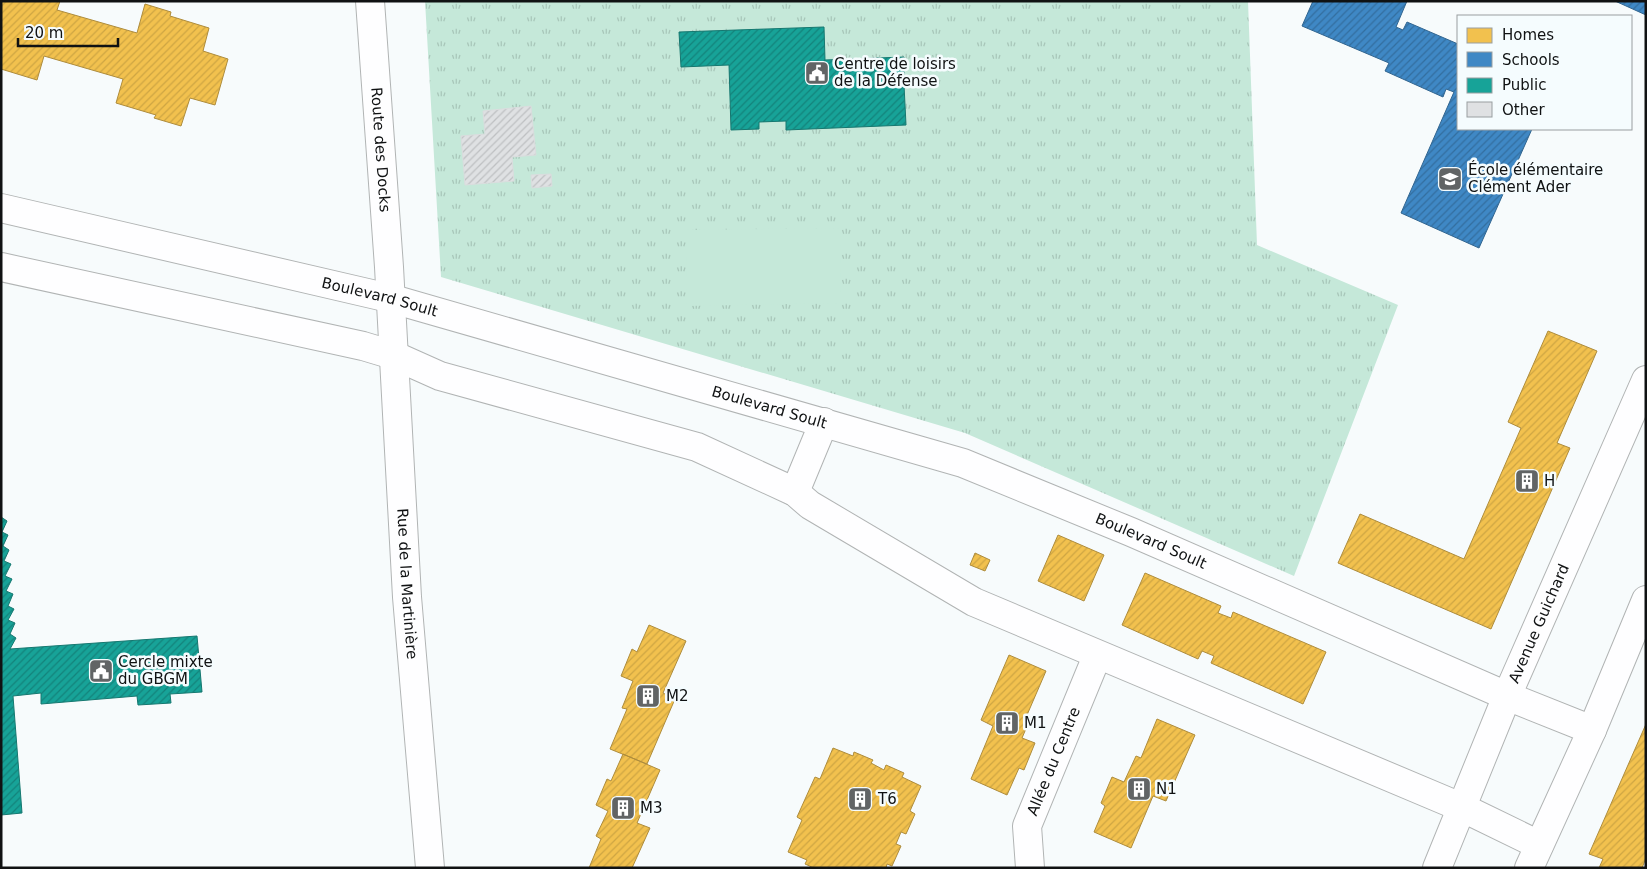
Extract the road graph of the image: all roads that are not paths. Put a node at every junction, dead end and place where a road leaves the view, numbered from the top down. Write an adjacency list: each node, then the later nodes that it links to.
1 (370, 1): 4 (street, Route des Docks)
2 (1, 208): 4 (street, Boulevard Soult)
3 (1, 267): 5 (street)
4 (389, 298): 5 (street, Rue de la Martinière); 7 (street, Boulevard Soult)
5 (393, 355): 9 (street); 16 (street, Rue de la Martinière)
6 (1646, 380): 8 (street, Avenue Guichard)
7 (824, 422): 9 (street); 12 (street, Boulevard Soult)
8 (1637, 426): 12 (street, Avenue Guichard)
9 (795, 492): 11 (street)
10 (1646, 600): 13 (street)
11 (1097, 656): 14 (street); 17 (street, Allée du Centre)
12 (1507, 696): 13 (street, Boulevard Soult); 14 (street, Avenue Guichard)
13 (1592, 730): 15 (street)
14 (1463, 808): 15 (street); 18 (street, Avenue Guichard)
15 (1534, 856)
16 (430, 868)
17 (1030, 868)
18 (1437, 868)

